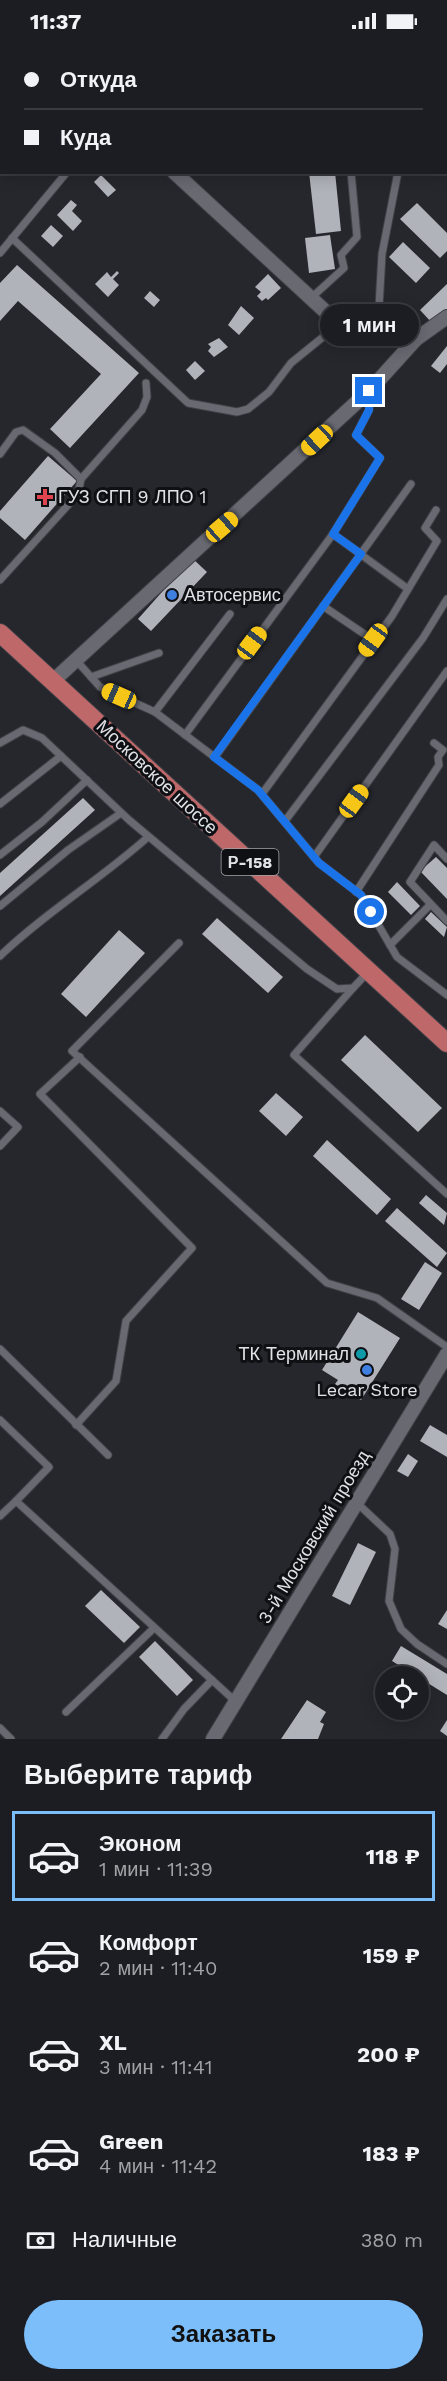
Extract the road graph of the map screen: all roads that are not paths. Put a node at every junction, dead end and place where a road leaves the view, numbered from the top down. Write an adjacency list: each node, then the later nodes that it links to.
1 (65, 174): 5 (lane)
2 (176, 174): 7 (street)
3 (351, 174): 7 (lane)
4 (398, 174): 10 (lane)
5 (12, 238): 6 (lane); 9 (lane)
6 (0, 253)
7 (311, 298): 9 (street)
8 (447, 317): 11 (street)
9 (339, 324): 10 (street)
10 (378, 325): 11 (street)
11 (416, 339): 13 (street)
12 (146, 383): 15 (lane)
13 (369, 391): 18 (lane); 28 (street)
14 (0, 454): 15 (lane)
15 (81, 479): 20 (lane)
16 (411, 484): 19 (lane)
17 (436, 510): 21 (lane)
18 (333, 534): 19 (lane); 33 (lane)
19 (361, 554): 21 (lane); 23 (lane)
20 (0, 580)
21 (408, 589): 26 (lane)
22 (447, 599): 42 (lane)
23 (323, 606): 26 (lane); 37 (lane)
24 (230, 614): 32 (lane)
25 (0, 633): 31 (main road, Московское шоссе / Р-158)
26 (373, 640): 39 (lane)
27 (159, 653): 30 (lane)
28 (75, 659): 30 (lane); 31 (street)
29 (447, 671): 45 (lane)
30 (91, 677): 32 (lane)
31 (53, 681): 54 (main road, Московское шоссе / Р-158)
32 (156, 712): 33 (lane)
33 (185, 735): 37 (lane)
34 (0, 743): 36 (lane)
35 (434, 743): 47 (lane)
36 (62, 756): 38 (lane); 40 (lane)
37 (214, 757): 39 (lane)
38 (87, 780): 41 (lane); 44 (lane)
39 (262, 794): 42 (lane)
40 (0, 804)
41 (121, 813): 43 (lane); 49 (lane)
42 (285, 821): 45 (lane)
43 (148, 837): 53 (lane); 55 (lane)
44 (0, 855)
45 (314, 857): 47 (lane)
46 (447, 859): 48 (lane)
47 (356, 892): 52 (lane)
48 (430, 905): 50 (lane); 52 (lane)
49 (0, 906)
50 (447, 921)
51 (179, 943): 58 (lane)
52 (390, 945): 56 (lane)
53 (0, 956)
54 (369, 971): 55 (lane); 57 (main road, Московское шоссе / Р-158)
55 (353, 988): 61 (lane)
56 (447, 995)
57 (447, 1043)
58 (80, 1057): 62 (lane); 66 (lane)
59 (0, 1111): 60 (lane)
60 (0, 1146)
61 (447, 1194)
62 (447, 1347)
63 (0, 1349): 66 (lane)
64 (447, 1354): 69 (street, 3-й Московский проезд)
65 (0, 1420): 68 (lane)
66 (76, 1425): 67 (lane)
67 (108, 1455)
68 (16, 1502): 70 (lane); 71 (lane)
69 (356, 1502): 72 (lane); 74 (street, 3-й Московский проезд)
70 (0, 1516)
71 (154, 1628): 73 (lane); 75 (lane)
72 (447, 1664)
73 (212, 1680): 74 (lane); 78 (lane)
74 (235, 1701): 79 (street, 3-й Московский проезд)
75 (66, 1712)
76 (0, 1728): 77 (lane)
77 (12, 1739)
78 (162, 1739)
79 (213, 1739)

